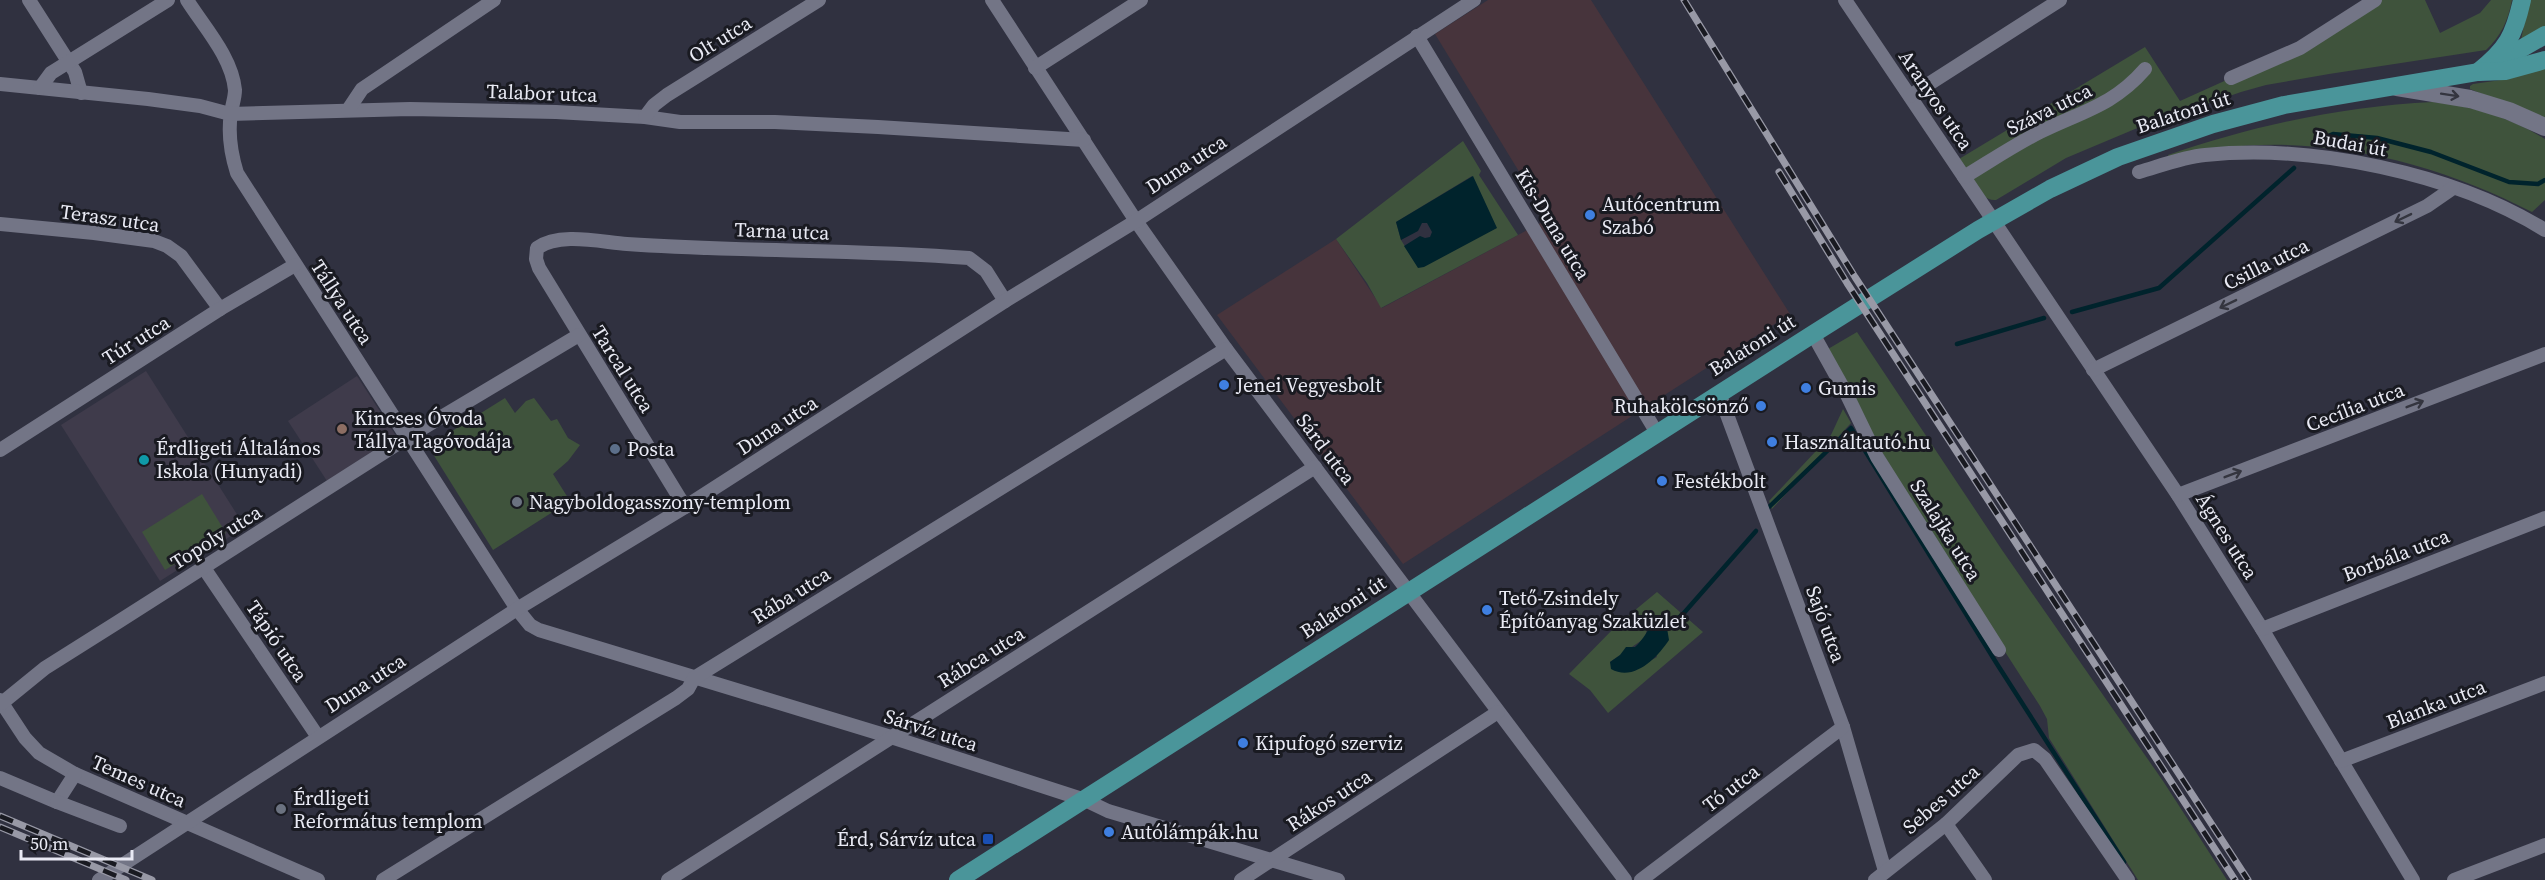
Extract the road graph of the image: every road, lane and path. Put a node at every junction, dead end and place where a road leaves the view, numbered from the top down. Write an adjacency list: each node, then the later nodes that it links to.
1 (28, 0): 16 (street)
2 (168, 0): 16 (street)
3 (187, 0): 27 (street, Tállya utca)
4 (494, 0): 26 (street)
5 (819, 0): 28 (street, Olt utca)
6 (992, 0): 17 (street, Sárd utca)
7 (1141, 0): 17 (street)
8 (1474, 0): 13 (street, Duna utca)
9 (1845, 0): 25 (street, Aranyos utca)
10 (2060, 0): 25 (street)
11 (2375, 0): 20 (street)
12 (2522, 0): 19 (main road)
13 (1417, 36): 34 (street, Duna utca); 48 (street, Kis-Duna utca)
14 (2545, 36): 19 (main road)
15 (2545, 60): 19 (main road, Balatoni út)
16 (68, 61): 23 (street); 24 (street)
17 (1035, 68): 30 (street, Sárd utca)
18 (2145, 69): 32 (street, Száva utca)
19 (2478, 72): 22 (main road, Balatoni út)
20 (2231, 78)
21 (0, 84): 23 (street, Talabor utca)
22 (2392, 86): 29 (main road, one-way to 29); 35 (main road, Balatoni út)
23 (40, 88): 24 (street, Talabor utca)
24 (81, 93): 27 (street, Talabor utca)
25 (1910, 96): 32 (street, Aranyos utca)
26 (348, 110): 27 (street, Talabor utca); 28 (street, Talabor utca)
27 (230, 114): 39 (street, Tállya utca)
28 (645, 117): 30 (street, Talabor utca)
29 (2545, 127)
30 (1084, 141): 34 (street, Sárd utca)
31 (2139, 172): 33 (street, Budai út)
32 (1964, 177): 35 (street, Aranyos utca)
33 (2453, 188): 37 (street, Budai út); 46 (street, Csilla utca, one-way to 46)
34 (1136, 221): 40 (street, Duna utca); 44 (street, Sárd utca)
35 (1993, 221): 43 (main road, Balatoni út); 46 (street, Ágnes utca)
36 (0, 224): 41 (street, Terasz utca)
37 (2545, 230)
38 (537, 248): 40 (street, Tarna utca); 42 (street, Tarcal utca)
39 (295, 266): 41 (street, Túr utca); 49 (street, Tállya utca)
40 (1005, 301): 53 (street, Duna utca)
41 (220, 309): 50 (street, Túr utca)
42 (579, 334): 49 (street, Topoly utca); 53 (street, Tarcal utca)
43 (1813, 334): 47 (main road, Balatoni út); 59 (street, Szalajka utca)
44 (1226, 350): 51 (street, Sárd utca); 60 (street, Rába utca)
45 (2539, 356): 52 (street, Cecília utca, one-way to 45)
46 (2093, 370): 52 (street, Ágnes utca)
47 (1719, 393): 48 (main road, Balatoni út); 64 (street, Sajó utca)
48 (1657, 433): 56 (main road, Balatoni út)
49 (408, 437): 55 (street, Topoly utca); 57 (street, Tállya utca)
50 (0, 450)
51 (1315, 467): 56 (street, Sárd utca); 66 (street, Rábca utca)
52 (2178, 495): 58 (street, Ágnes utca)
53 (685, 507): 57 (street, Duna utca)
54 (2545, 518): 58 (street, Borbála utca)
55 (204, 568): 62 (street, Topoly utca); 65 (street, Tápió utca)
56 (1408, 591): 63 (street, Sárd utca); 70 (main road, Balatoni út)
57 (517, 609): 60 (street, Sárvíz utca); 65 (street, Duna utca)
58 (2262, 629): 67 (street, Ágnes utca)
59 (1999, 650)
60 (694, 678): 66 (street, Sárvíz utca); 80 (street, Rába utca)
61 (2545, 683): 67 (street, Blanka utca)
62 (1, 701): 68 (street, Temes utca)
63 (1498, 712): 76 (street, Rákos utca); 85 (street, Sárd utca)
64 (1844, 727): 77 (street, Sajó utca); 86 (street, Tó utca)
65 (318, 737): 72 (street, Duna utca)
66 (891, 737): 70 (street, Sárvíz utca); 81 (street, Rábca utca)
67 (2341, 761): 89 (street, Ágnes utca)
68 (75, 774): 71 (street, Temes utca); 72 (street, Temes utca)
69 (0, 778): 71 (street)
70 (1085, 800): 76 (street, Sárvíz utca); 82 (main road, Balatoni út)
71 (57, 802): 74 (street)
72 (187, 823): 78 (street, Duna utca); 79 (street, Temes utca)
73 (1946, 824): 77 (street, Sebes utca); 87 (street); 88 (street, Sebes utca)
74 (120, 826)
75 (2545, 845): 90 (street)
76 (1274, 860): 83 (street, Rákos utca); 84 (street, Sárvíz utca)
77 (1880, 876)
78 (99, 880)
79 (318, 880)
80 (383, 880)
81 (668, 880)
82 (958, 880)
83 (1241, 880)
84 (1338, 880)
85 (1625, 880)
86 (1641, 880)
87 (1985, 880)
88 (2128, 880)
89 (2413, 880)
90 (2454, 880)

